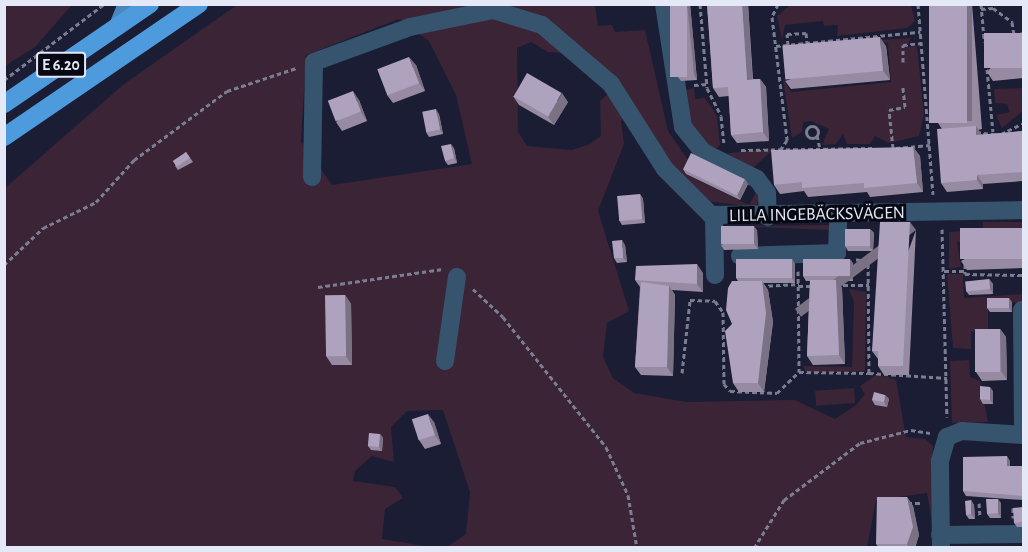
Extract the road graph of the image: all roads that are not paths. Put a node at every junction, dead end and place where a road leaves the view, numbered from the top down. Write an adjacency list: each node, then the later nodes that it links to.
1 (127, 4): 7 (main road)
2 (150, 4): 7 (highway, E 6.20)
3 (191, 4): 6 (main road)
4 (199, 4): 6 (highway, E 6.20)
5 (664, 4): 14 (street)
6 (176, 20): 9 (highway, E 6.20)
7 (118, 26): 8 (highway, E 6.20)
8 (4, 104)
9 (4, 137)
10 (312, 177): 12 (street, LILLA INGEBÄCKSVÄGEN)
11 (1023, 210): 13 (street, LILLA INGEBÄCKSVÄGEN)
12 (714, 215): 14 (street, LILLA INGEBÄCKSVÄGEN); 16 (street)
13 (838, 216): 14 (street, LILLA INGEBÄCKSVÄGEN); 15 (street)
14 (768, 217)
15 (740, 256)
16 (715, 275)
17 (457, 277): 19 (street)
18 (1022, 310): 20 (street)
19 (445, 361)
20 (1023, 435): 22 (street)
21 (1023, 534): 22 (street)
22 (941, 541)

